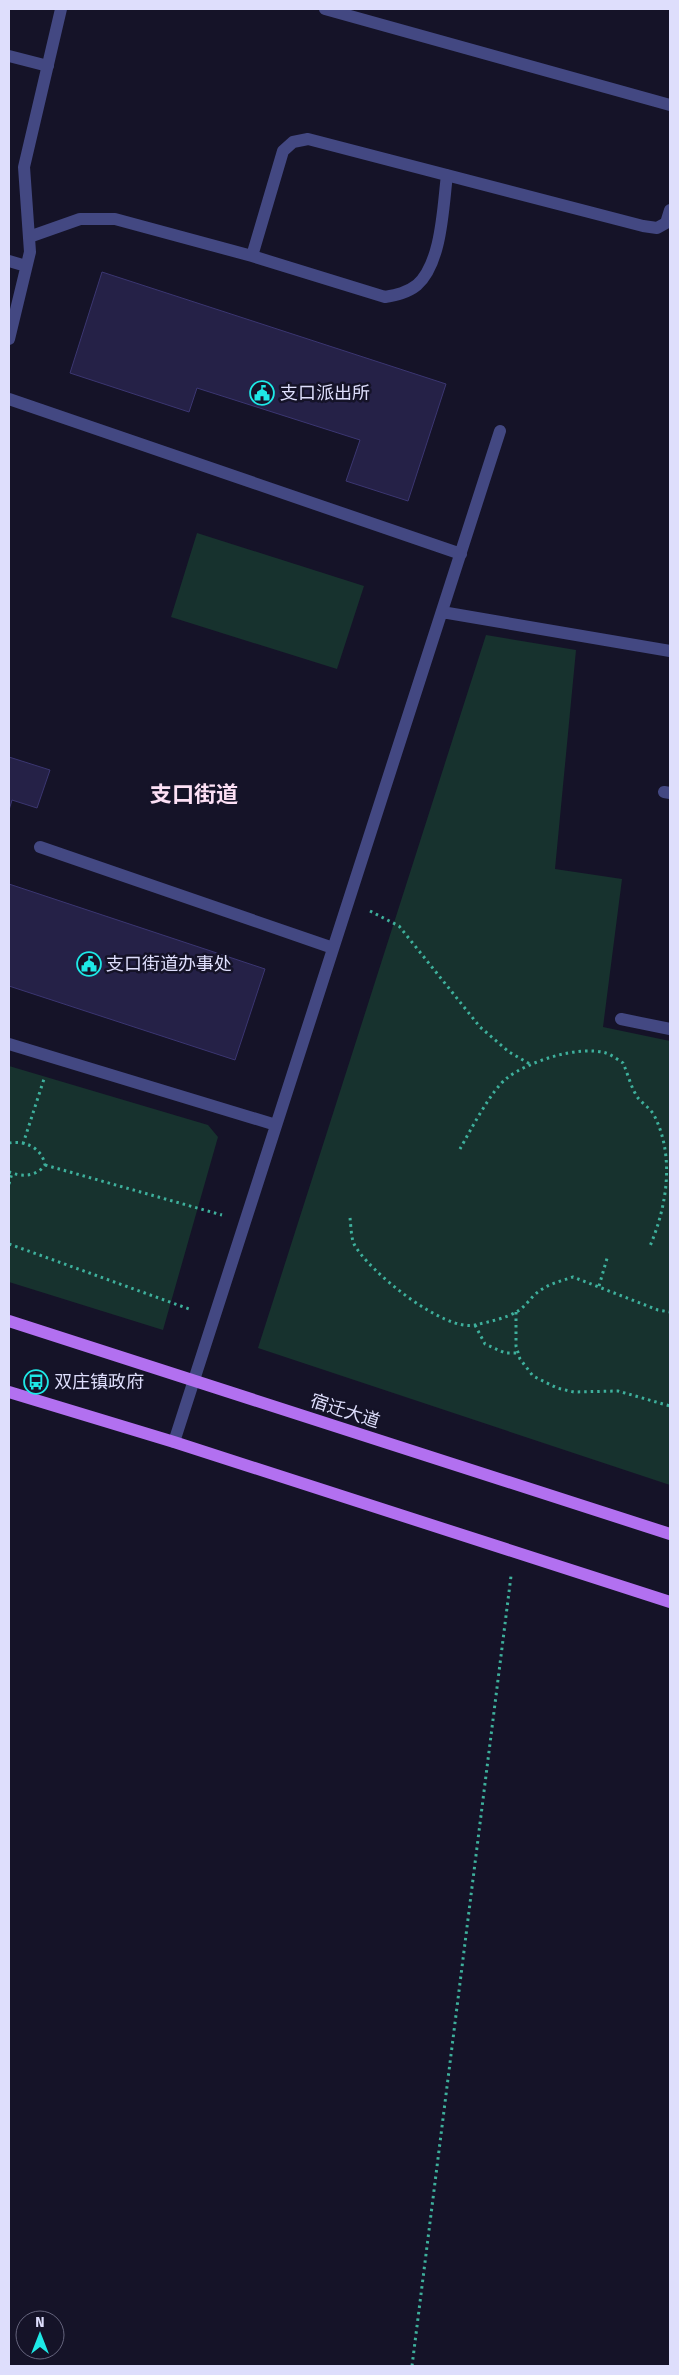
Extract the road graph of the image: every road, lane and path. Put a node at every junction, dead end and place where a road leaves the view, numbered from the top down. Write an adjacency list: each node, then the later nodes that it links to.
1 (61, 9): 4 (street)
2 (325, 9): 5 (street)
3 (9, 56): 4 (street)
4 (48, 66): 8 (street)
5 (670, 106)
6 (447, 175): 7 (street); 9 (street); 9 (street)
7 (670, 210)
8 (29, 237): 9 (street); 11 (street)
9 (252, 256)
10 (9, 261): 11 (street)
11 (26, 266): 12 (street)
12 (9, 339)
13 (9, 399): 15 (street)
14 (500, 431): 15 (street)
15 (461, 554): 16 (street)
16 (442, 612): 17 (street); 19 (street)
17 (670, 652)
18 (40, 847): 20 (street)
19 (349, 900): 20 (street); 25 (path)
20 (333, 948): 26 (street)
21 (621, 1020): 22 (street)
22 (670, 1030)
23 (9, 1044): 24 (street)
24 (51, 1057): 26 (street); 28 (path)
25 (530, 1064): 29 (path); 34 (path)
26 (276, 1125): 36 (street)
27 (9, 1143): 28 (path)
28 (23, 1144): 30 (path)
29 (460, 1149)
30 (45, 1165): 31 (path); 36 (path)
31 (10, 1173): 32 (path)
32 (9, 1184)
33 (670, 1190): 34 (path)
34 (666, 1192): 38 (path)
35 (350, 1218): 45 (path)
36 (245, 1221): 43 (street)
37 (9, 1244): 43 (path)
38 (650, 1246)
39 (608, 1256): 40 (path)
40 (599, 1286): 41 (path); 42 (path)
41 (516, 1312): 45 (path); 46 (path)
42 (670, 1312)
43 (214, 1318): 47 (street)
44 (9, 1322): 47 (main road, 宿迁大道)
45 (475, 1325): 46 (path)
46 (518, 1353): 49 (path)
47 (193, 1381): 50 (street); 51 (main road, 宿迁大道)
48 (9, 1392): 50 (main road)
49 (670, 1406)
50 (174, 1442): 52 (main road)
51 (670, 1534)
52 (514, 1551): 53 (main road); 54 (path)
53 (670, 1602)
54 (412, 2366)

